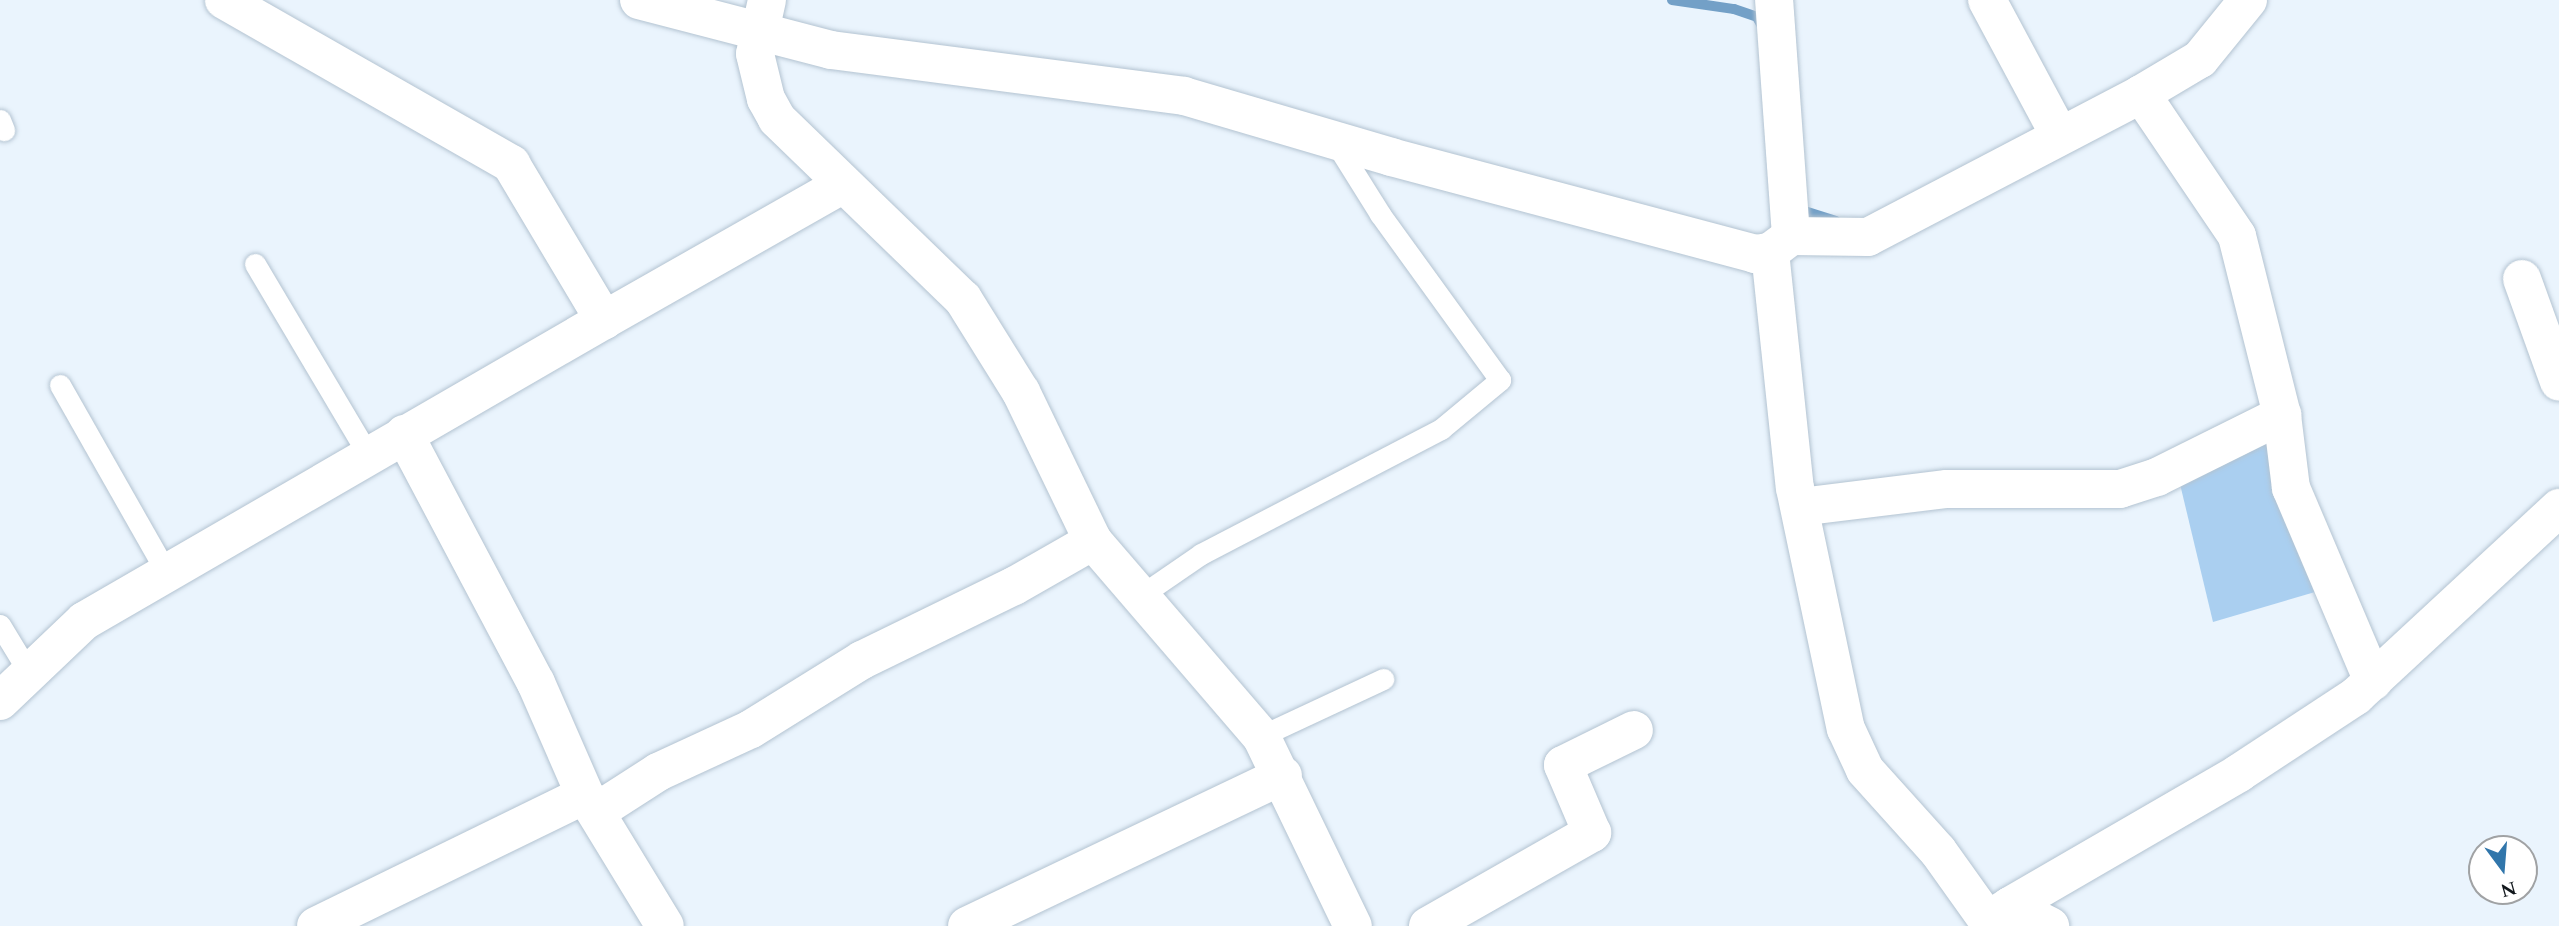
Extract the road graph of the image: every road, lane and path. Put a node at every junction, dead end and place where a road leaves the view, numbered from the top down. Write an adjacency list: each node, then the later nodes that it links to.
1 (224, 0): 14 (street)
2 (639, 0): 6 (street)
3 (1774, 0): 11 (street)
4 (1987, 0): 8 (street)
5 (2248, 0): 7 (street)
6 (762, 15): 9 (street); 10 (street)
7 (2141, 94): 8 (street); 17 (street)
8 (2059, 134): 11 (street)
9 (1335, 141): 11 (street); 24 (lane)
10 (843, 184): 14 (street); 22 (street)
11 (1780, 244): 20 (street)
12 (255, 264): 19 (lane)
13 (2522, 279): 15 (street)
14 (604, 320): 18 (street)
15 (2559, 382)
16 (60, 385): 23 (lane)
17 (2283, 415): 20 (street); 28 (street)
18 (404, 434): 19 (street); 33 (street)
19 (369, 454): 23 (street)
20 (1800, 507): 34 (street)
21 (2559, 508): 28 (street)
22 (1093, 541): 24 (street); 33 (street)
23 (165, 570): 26 (street)
24 (1140, 596): 31 (street)
25 (0, 625): 26 (lane)
26 (28, 671): 29 (street)
27 (1383, 680): 31 (lane)
28 (2373, 681): 34 (street)
29 (0, 701)
30 (1634, 730): 39 (street)
31 (1261, 736): 32 (street)
32 (1283, 775): 37 (street); 38 (street)
33 (591, 804): 35 (street); 36 (street)
34 (1992, 918): 40 (street)
35 (316, 926)
36 (666, 926)
37 (967, 926)
38 (1353, 926)
39 (1428, 926)
40 (2050, 926)

